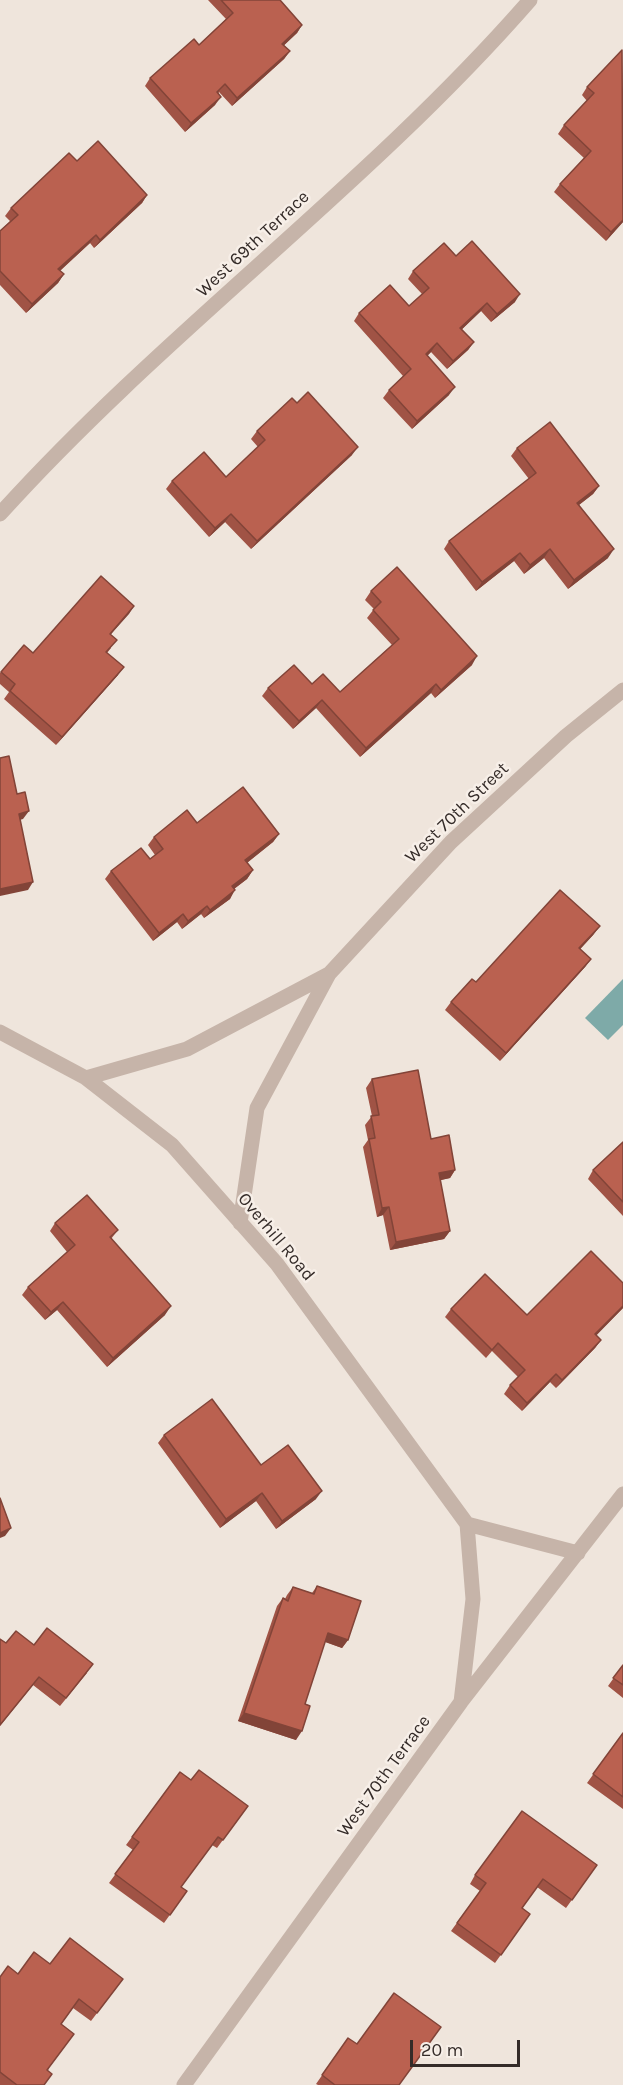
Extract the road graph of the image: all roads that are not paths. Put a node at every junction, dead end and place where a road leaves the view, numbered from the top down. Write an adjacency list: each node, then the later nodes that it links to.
1 (530, 0): 2 (street, West 69th Terrace)
2 (0, 514)
3 (623, 690): 4 (street, West 70th Street)
4 (329, 974): 6 (street, West 70th Street); 7 (street, West 70th Street)
5 (0, 1032): 6 (street, Overhill Road)
6 (86, 1078): 7 (street, Overhill Road)
7 (240, 1223): 9 (street, Overhill Road)
8 (623, 1494): 10 (street, West 70th Terrace)
9 (467, 1524): 10 (street); 11 (street)
10 (578, 1553): 11 (street, West 70th Terrace)
11 (461, 1702): 12 (street, West 70th Terrace)
12 (184, 2085)

